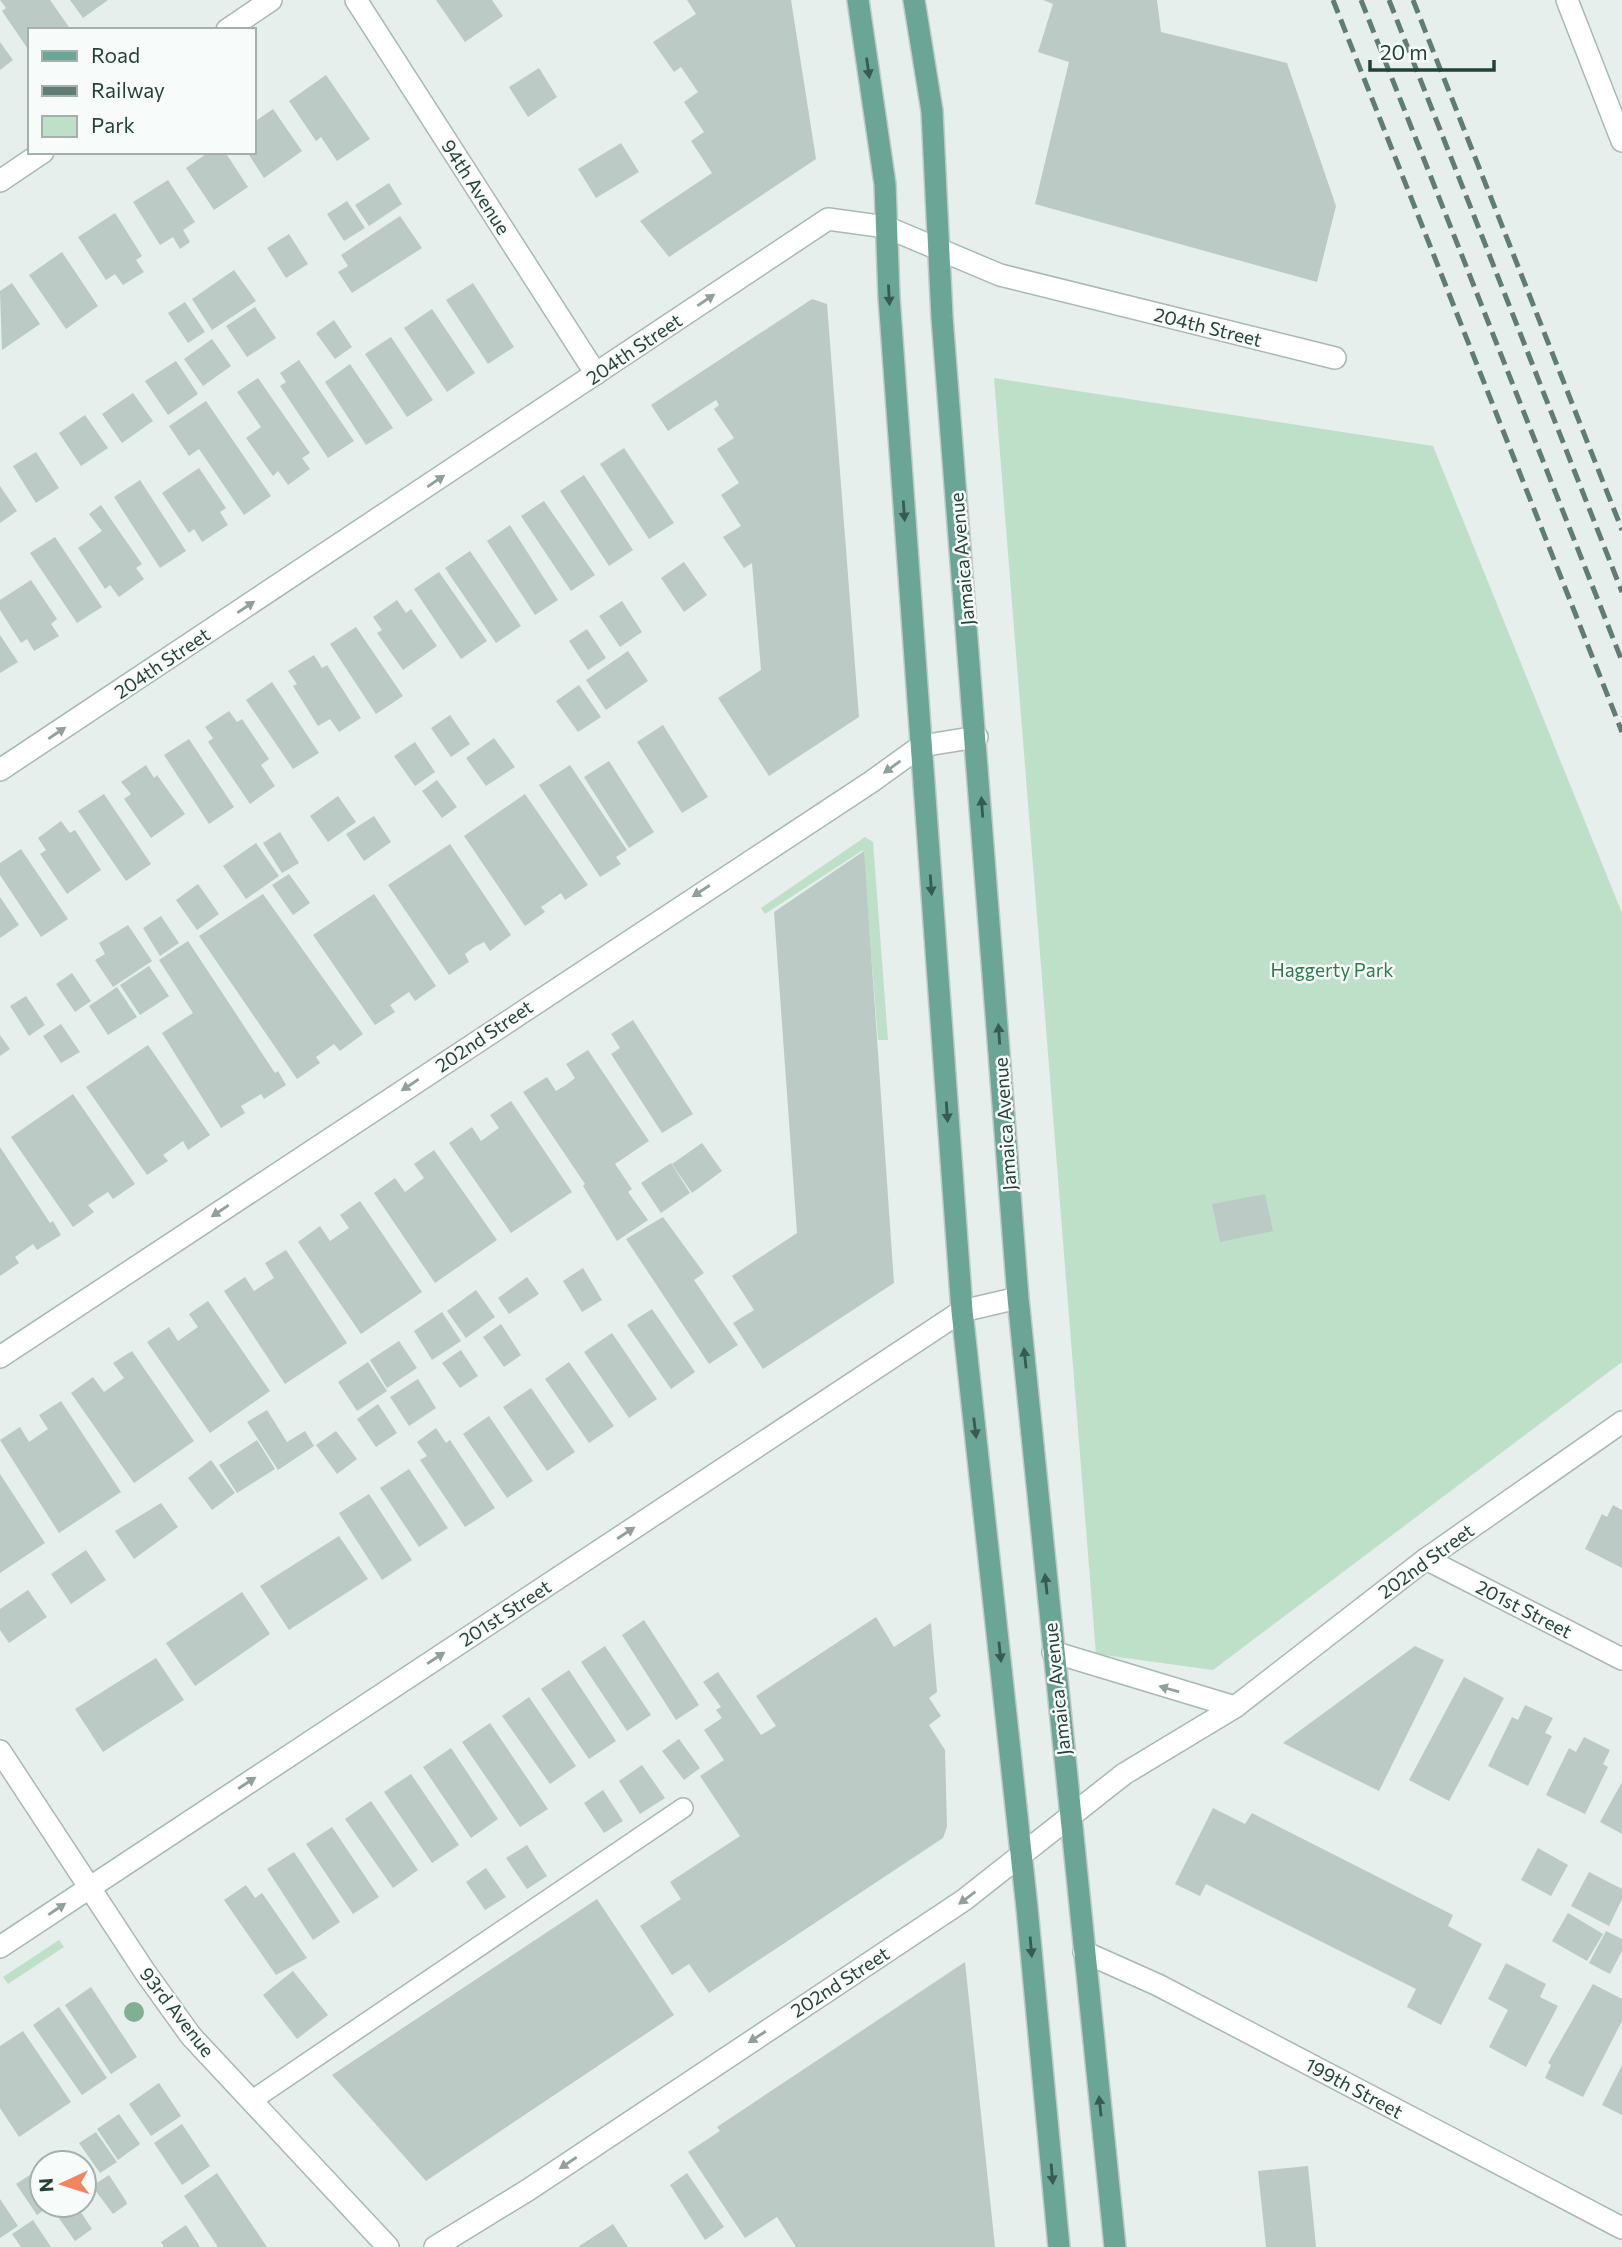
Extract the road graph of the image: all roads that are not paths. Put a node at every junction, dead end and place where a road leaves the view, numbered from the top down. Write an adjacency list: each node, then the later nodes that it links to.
1 (271, 0): 6 (street)
2 (356, 0): 13 (street, 94th Avenue)
3 (858, 0): 10 (main road, one-way to 10)
4 (914, 0): 11 (main road, Jamaica Avenue)
5 (1567, 0): 7 (street)
6 (230, 28)
7 (1622, 141)
8 (40, 154): 9 (street)
9 (0, 181)
10 (886, 227): 11 (street, 204th Street); 13 (street, 204th Street, one-way to 10); 15 (main road, one-way to 15)
11 (939, 252): 12 (street, 204th Street); 14 (main road, Jamaica Avenue)
12 (1335, 358)
13 (596, 374): 16 (street, 204th Street, one-way to 13)
14 (977, 737): 15 (street, 202nd Street); 17 (main road, Jamaica Avenue, one-way to 14)
15 (921, 746): 18 (main road, one-way to 18); 19 (street, 202nd Street, one-way to 19)
16 (0, 770)
17 (1018, 1298): 18 (street, 201st Street); 22 (main road, Jamaica Avenue, one-way to 17)
18 (962, 1311): 28 (main road, one-way to 28); 29 (street, 201st Street, one-way to 18)
19 (0, 1357)
20 (1622, 1423): 21 (street, 202nd Street)
21 (1426, 1559): 23 (street, 201st Street); 24 (street, 202nd Street)
22 (1053, 1652): 24 (street, one-way to 22); 27 (main road, Jamaica Avenue)
23 (1622, 1659)
24 (1235, 1707): 27 (street, 202nd Street)
25 (0, 1751): 29 (street, 93rd Avenue)
26 (683, 1808): 32 (lane)
27 (1071, 1816): 28 (street, 202nd Street); 31 (main road, Jamaica Avenue)
28 (1020, 1855): 34 (street, 202nd Street, one-way to 34); 36 (main road, one-way to 36)
29 (90, 1887): 30 (street, 201st Street, one-way to 29); 32 (street, 93rd Avenue)
30 (0, 1947)
31 (1084, 1952): 33 (street, 199th Street); 37 (main road, Jamaica Avenue, one-way to 31)
32 (251, 2101): 35 (street, 93rd Avenue)
33 (1622, 2228)
34 (436, 2246)
35 (388, 2247)
36 (1059, 2247)
37 (1115, 2247)

